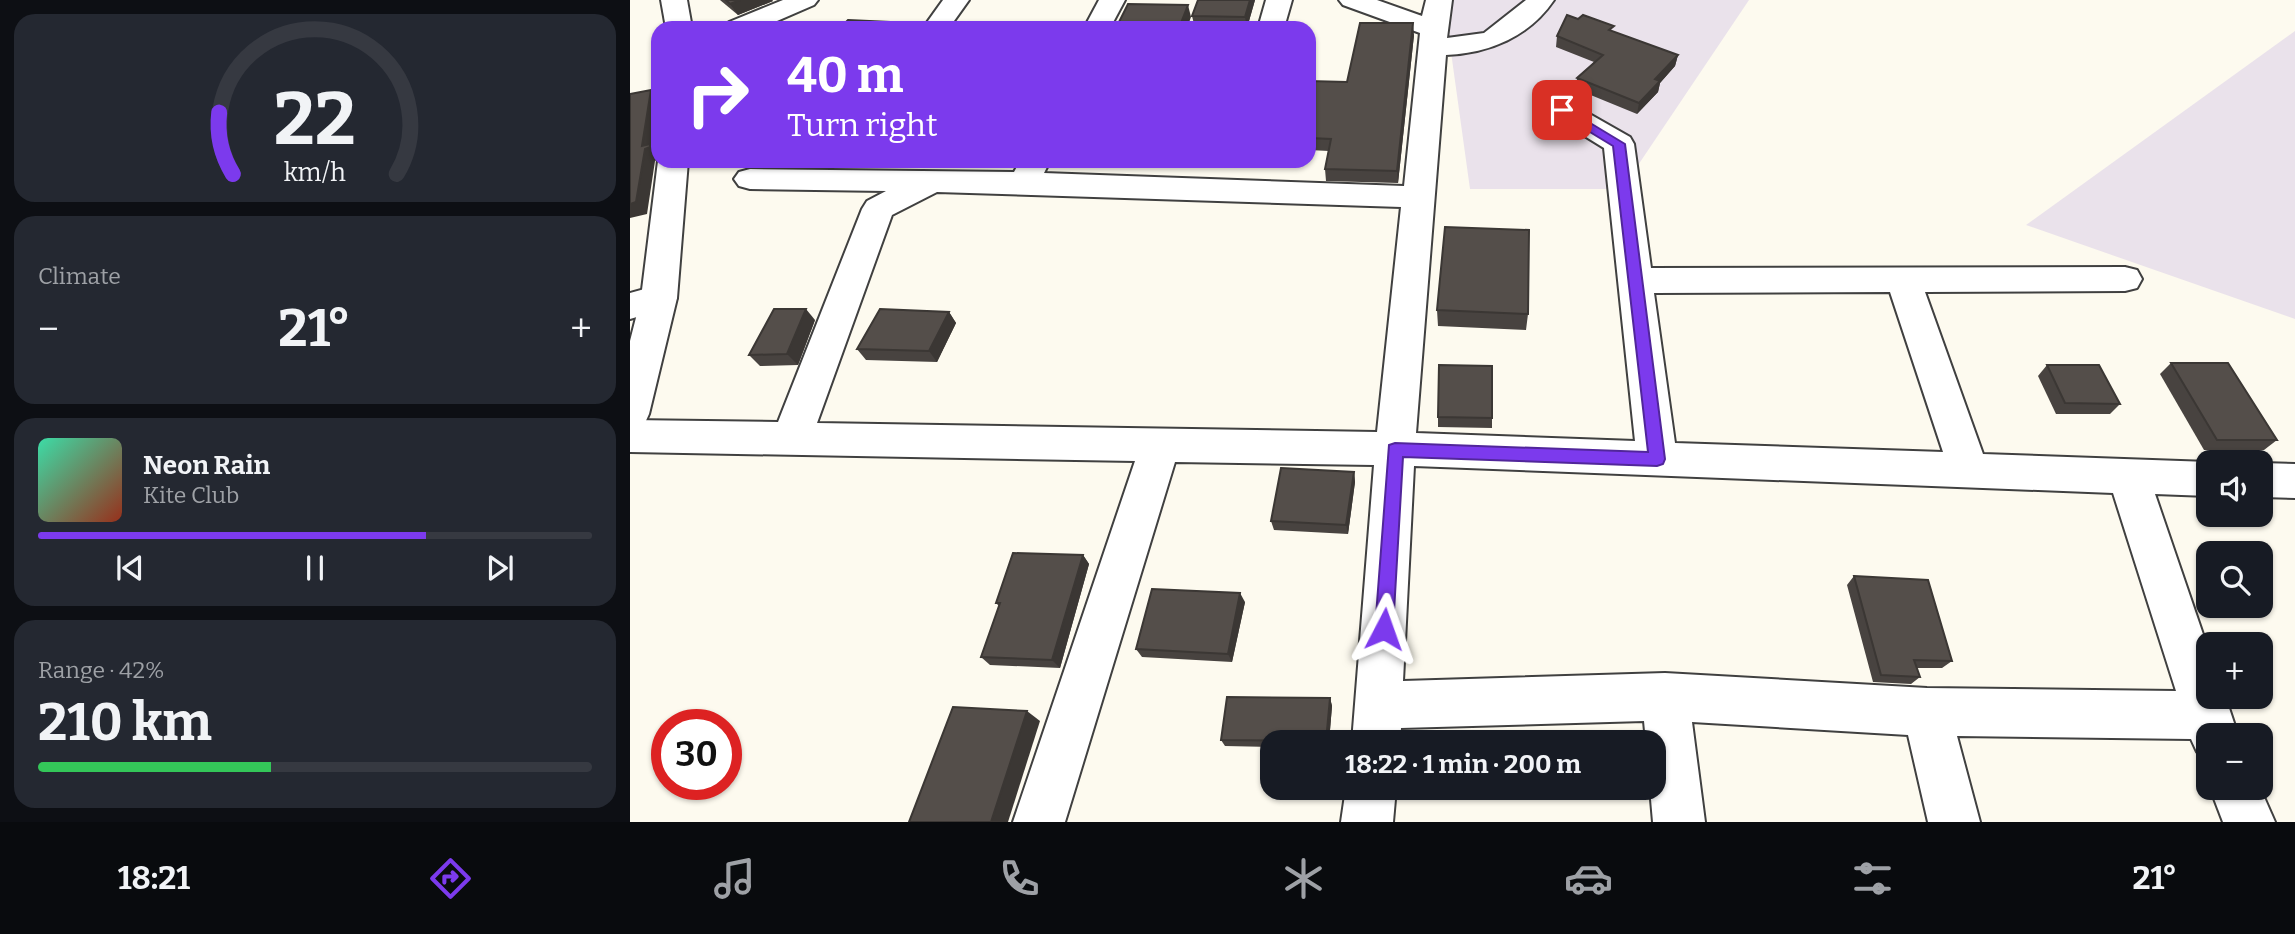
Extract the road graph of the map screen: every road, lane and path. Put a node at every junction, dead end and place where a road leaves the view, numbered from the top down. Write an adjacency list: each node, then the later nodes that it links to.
1 (674, 0): 8 (street)
2 (805, 0): 9 (street)
3 (956, 0): 10 (street)
4 (1112, 0): 11 (street)
5 (1279, 0): 12 (street)
6 (1352, 0): 13 (street)
7 (1541, 0): 13 (street)
8 (678, 21)
9 (755, 21)
10 (941, 21)
11 (1101, 21)
12 (1273, 21)
13 (1436, 25): 20 (street)
14 (1562, 110): 23 (street)
15 (672, 168): 24 (street)
16 (1029, 172): 17 (street); 19 (street)
17 (1231, 176): 20 (street)
18 (750, 179): 19 (street)
19 (931, 182): 27 (street)
20 (1418, 197): 29 (street)
21 (2125, 279): 22 (street)
22 (1903, 280): 23 (street); 31 (street)
23 (1635, 281): 30 (street)
24 (645, 302): 25 (street)
25 (630, 414)
26 (630, 436): 27 (street)
27 (790, 439): 28 (street)
28 (1160, 446): 29 (street); 43 (street)
29 (1395, 449): 30 (street); 39 (street)
30 (1657, 459): 31 (street)
31 (1969, 470): 32 (street)
32 (2128, 476): 33 (street); 38 (street)
33 (2196, 479)
34 (2273, 480): 35 (street)
35 (2295, 481)
36 (1665, 697): 37 (street); 39 (street); 45 (street)
37 (1927, 712): 40 (street); 46 (street)
38 (2209, 723)
39 (1378, 724)
40 (2196, 724)
41 (1370, 800): 44 (street)
42 (2240, 800): 47 (street)
43 (1039, 822)
44 (1367, 822)
45 (1679, 822)
46 (1954, 822)
47 (2249, 822)

